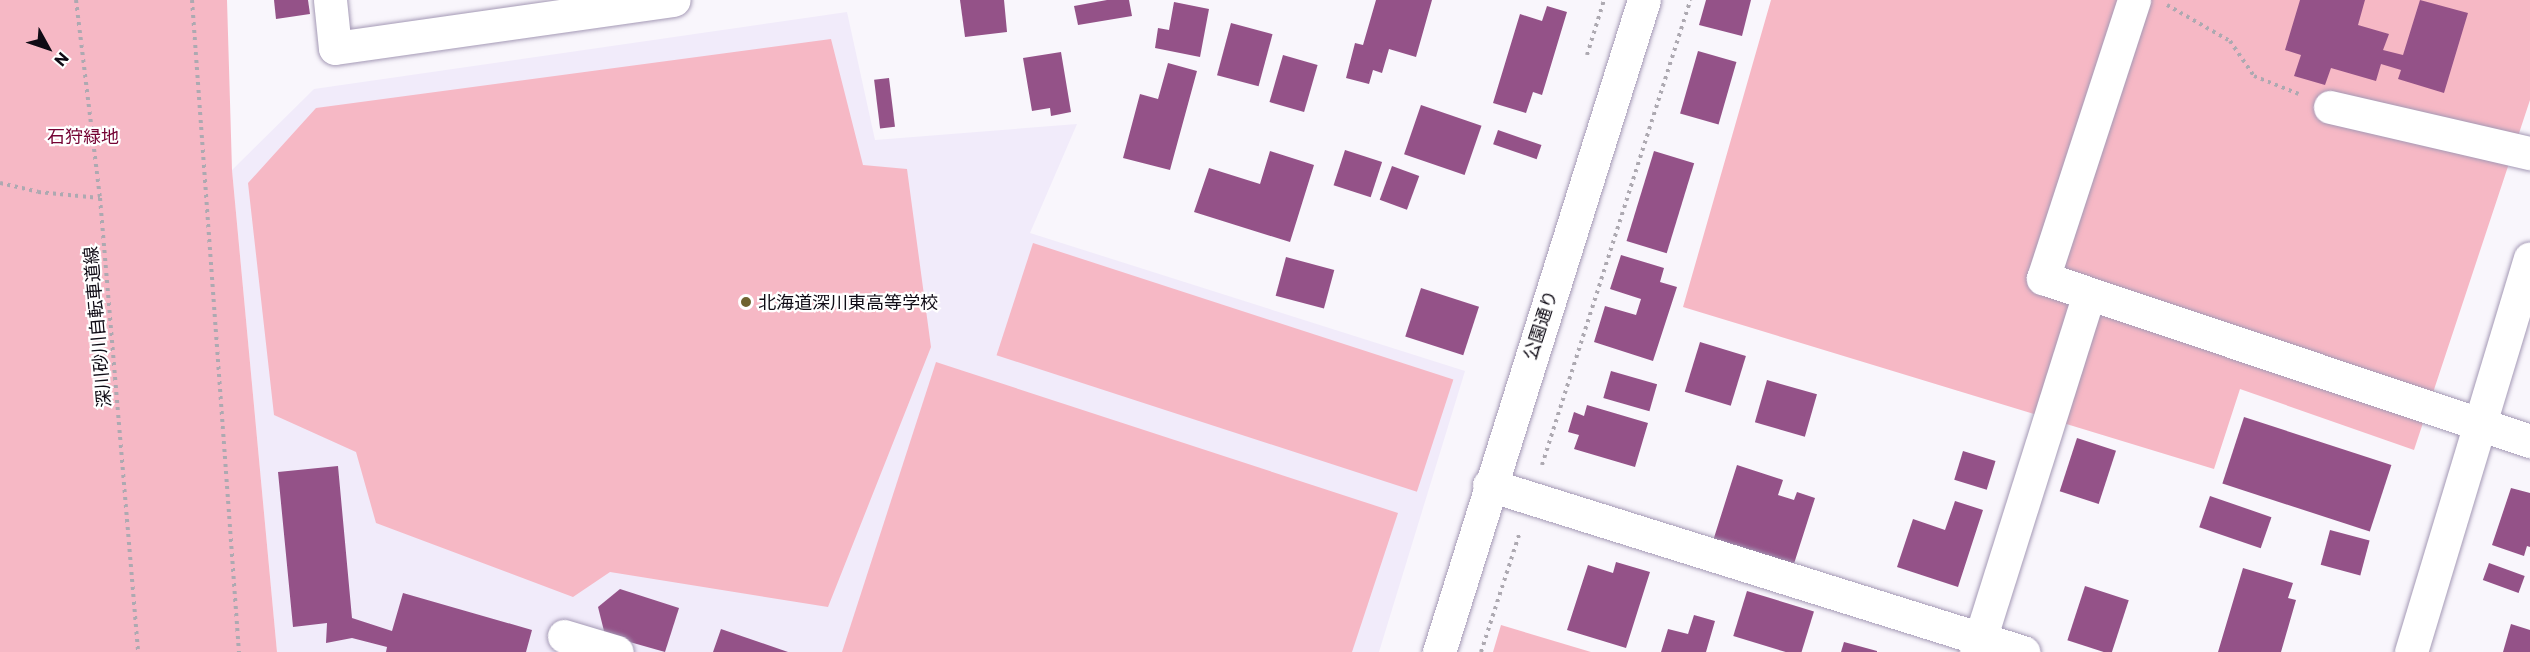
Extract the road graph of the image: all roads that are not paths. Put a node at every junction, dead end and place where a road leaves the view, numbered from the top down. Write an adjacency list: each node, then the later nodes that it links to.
1 (330, 0): 6 (street)
2 (674, 0): 5 (street)
3 (1644, 0): 13 (street, 公園通り)
4 (2134, 0): 10 (street)
5 (629, 3): 6 (street)
6 (481, 14)
7 (2330, 107): 8 (street)
8 (2530, 153)
9 (2530, 259): 11 (street)
10 (2089, 294): 11 (street); 15 (street)
11 (2481, 426): 12 (street); 19 (street)
12 (2530, 441)
13 (1489, 484): 15 (street); 17 (street, 公園通り)
14 (564, 636): 16 (street)
15 (1978, 646): 18 (street)
16 (617, 652)
17 (1440, 652)
18 (2023, 652)
19 (2411, 652)

